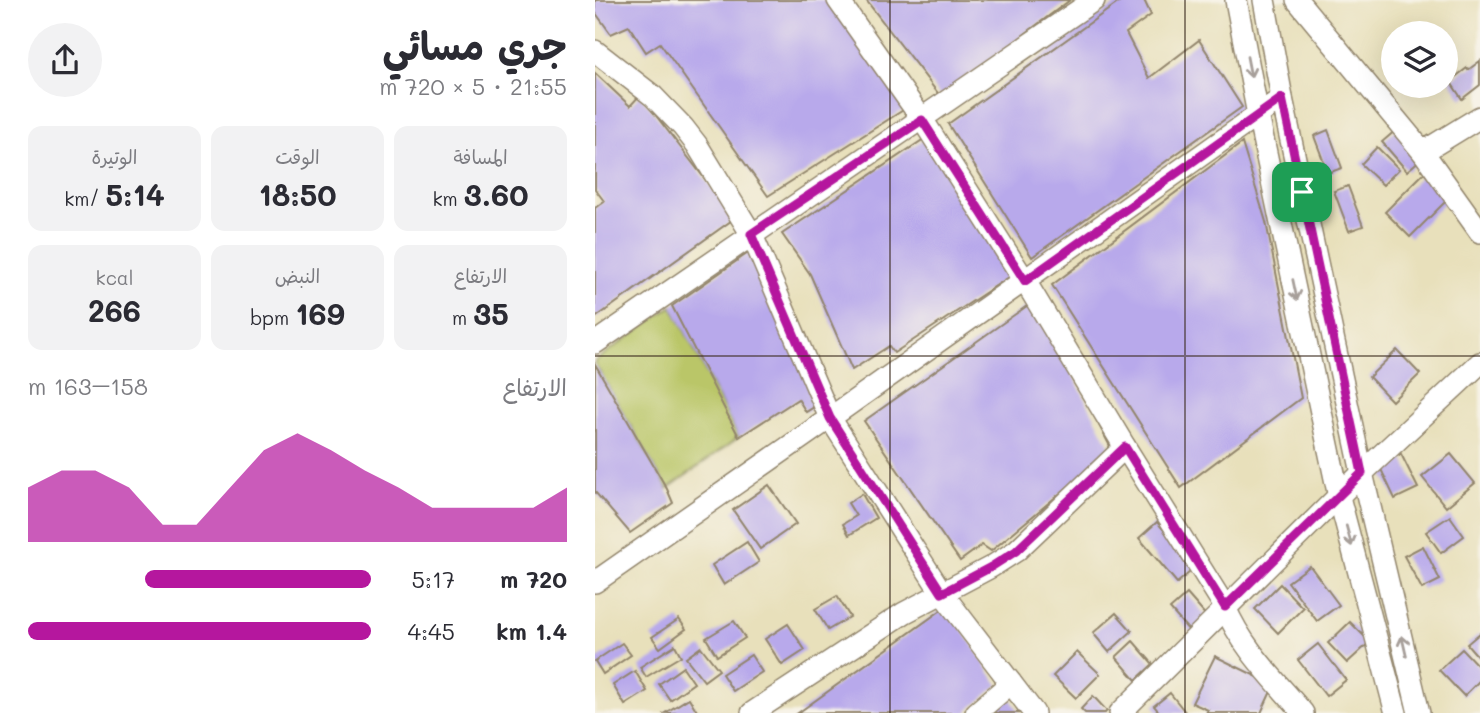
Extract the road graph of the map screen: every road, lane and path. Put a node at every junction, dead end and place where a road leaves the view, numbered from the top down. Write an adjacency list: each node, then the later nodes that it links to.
1 (838, 0): 10 (street)
2 (1094, 0): 10 (street)
3 (1236, 0): 8 (street, one-way to 8)
4 (1264, 0): 7 (street)
5 (1297, 0): 11 (street)
6 (595, 51): 13 (street)
7 (1282, 98): 8 (street); 19 (street)
8 (1258, 114): 14 (street); 20 (street, one-way to 20)
9 (1480, 117): 11 (street)
10 (922, 120): 13 (street); 14 (street)
11 (1423, 152): 12 (street)
12 (1480, 232)
13 (751, 234): 15 (street); 17 (street)
14 (1025, 281): 17 (street); 18 (street)
15 (595, 343)
16 (1480, 362): 19 (street)
17 (830, 418): 21 (street); 22 (street)
18 (1125, 447): 22 (street); 23 (street)
19 (1362, 473): 20 (street); 31 (street, one-way to 19)
20 (1339, 497): 23 (street); 30 (street, one-way to 30)
21 (595, 582)
22 (942, 593): 24 (street); 25 (street)
23 (1225, 607): 28 (street); 29 (street)
24 (1011, 683): 26 (street); 27 (street)
25 (753, 713)
26 (976, 713)
27 (1034, 713)
28 (1120, 713)
29 (1303, 713)
30 (1396, 713)
31 (1419, 713)

